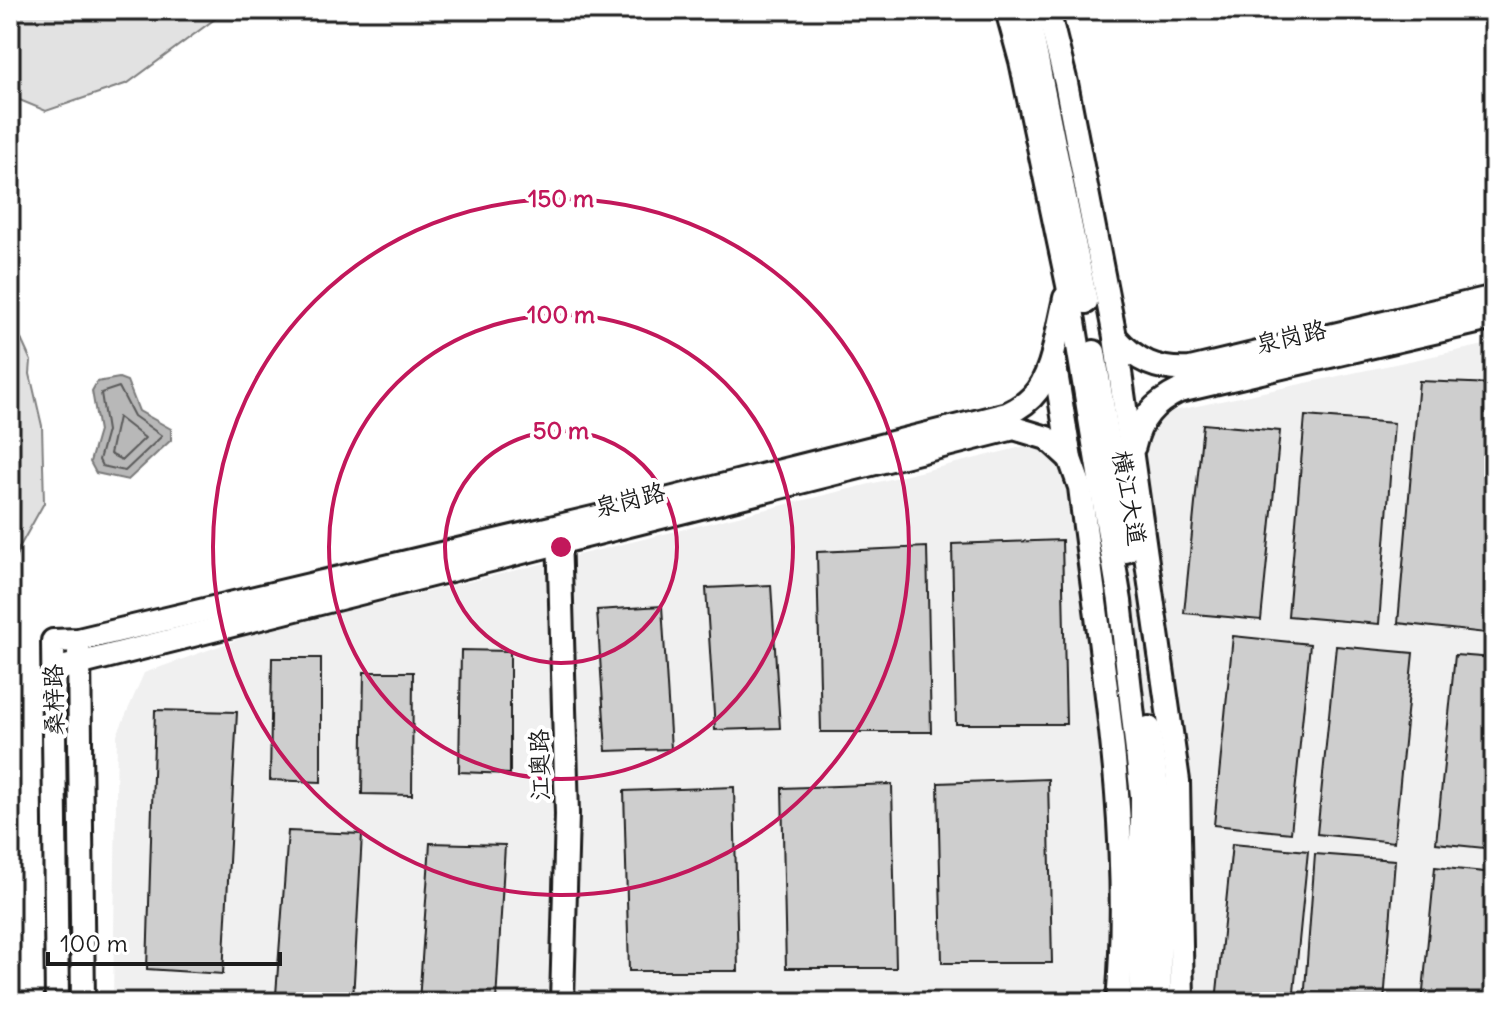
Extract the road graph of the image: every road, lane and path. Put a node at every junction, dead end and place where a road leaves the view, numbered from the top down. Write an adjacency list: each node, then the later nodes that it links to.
1 (1007, 10): 4 (street, 横江大道)
2 (1027, 10): 6 (street, 横江大道)
3 (1048, 10): 6 (street)
4 (1068, 285): 9 (street); 14 (street, 横江大道)
5 (1494, 297): 10 (street, 泉岗路)
6 (1096, 298): 8 (street); 14 (street, 横江大道)
7 (1494, 318): 10 (street, 泉岗路)
8 (1115, 337): 10 (street, 泉岗路); 12 (street)
9 (1053, 354): 11 (street, 泉岗路); 13 (street)
10 (1192, 378): 12 (street, 泉岗路)
11 (1009, 422): 13 (street, 泉岗路); 15 (street, 泉岗路)
12 (1133, 452): 14 (street)
13 (1070, 459): 14 (street)
14 (1110, 498): 23 (street); 24 (street, 横江大道); 25 (street, 横江大道); 26 (street)
15 (553, 537): 16 (street, 泉岗路); 17 (street, 泉岗路); 21 (street, 江奥路); 22 (street, 江奥路)
16 (78, 640): 17 (street, 桑梓路); 18 (street, 桑梓路)
17 (80, 664): 18 (street, 泉岗路); 20 (street, 桑梓路)
18 (54, 670): 19 (street, 桑梓路)
19 (57, 1002)
20 (83, 1002)
21 (548, 1002)
22 (562, 1002)
23 (1118, 1002)
24 (1141, 1002)
25 (1160, 1002)
26 (1182, 1002)

